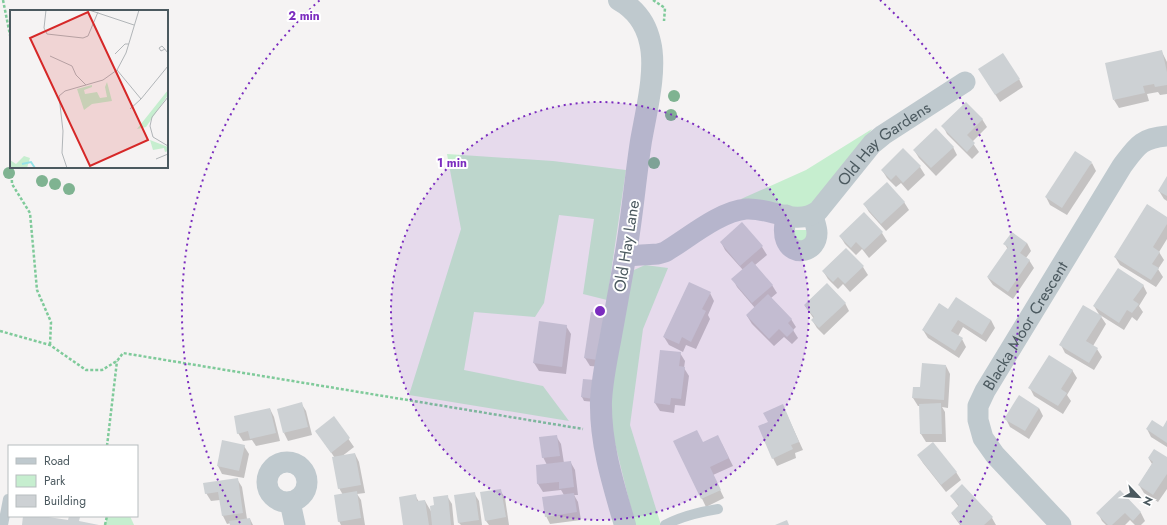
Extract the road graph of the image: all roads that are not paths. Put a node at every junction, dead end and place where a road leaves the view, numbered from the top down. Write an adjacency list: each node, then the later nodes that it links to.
1 (619, 0): 6 (street, Old Hay Lane)
2 (965, 82): 4 (street, Old Hay Gardens)
3 (1167, 136): 14 (street, Blacka Moor Crescent)
4 (813, 215): 5 (street); 5 (street)
5 (786, 216): 6 (street)
6 (625, 256): 12 (street, Old Hay Lane)
7 (8, 499): 10 (lane)
8 (290, 502): 11 (street)
9 (718, 509): 13 (lane)
10 (3, 525)
11 (295, 525)
12 (624, 525)
13 (665, 525)
14 (1062, 525)

